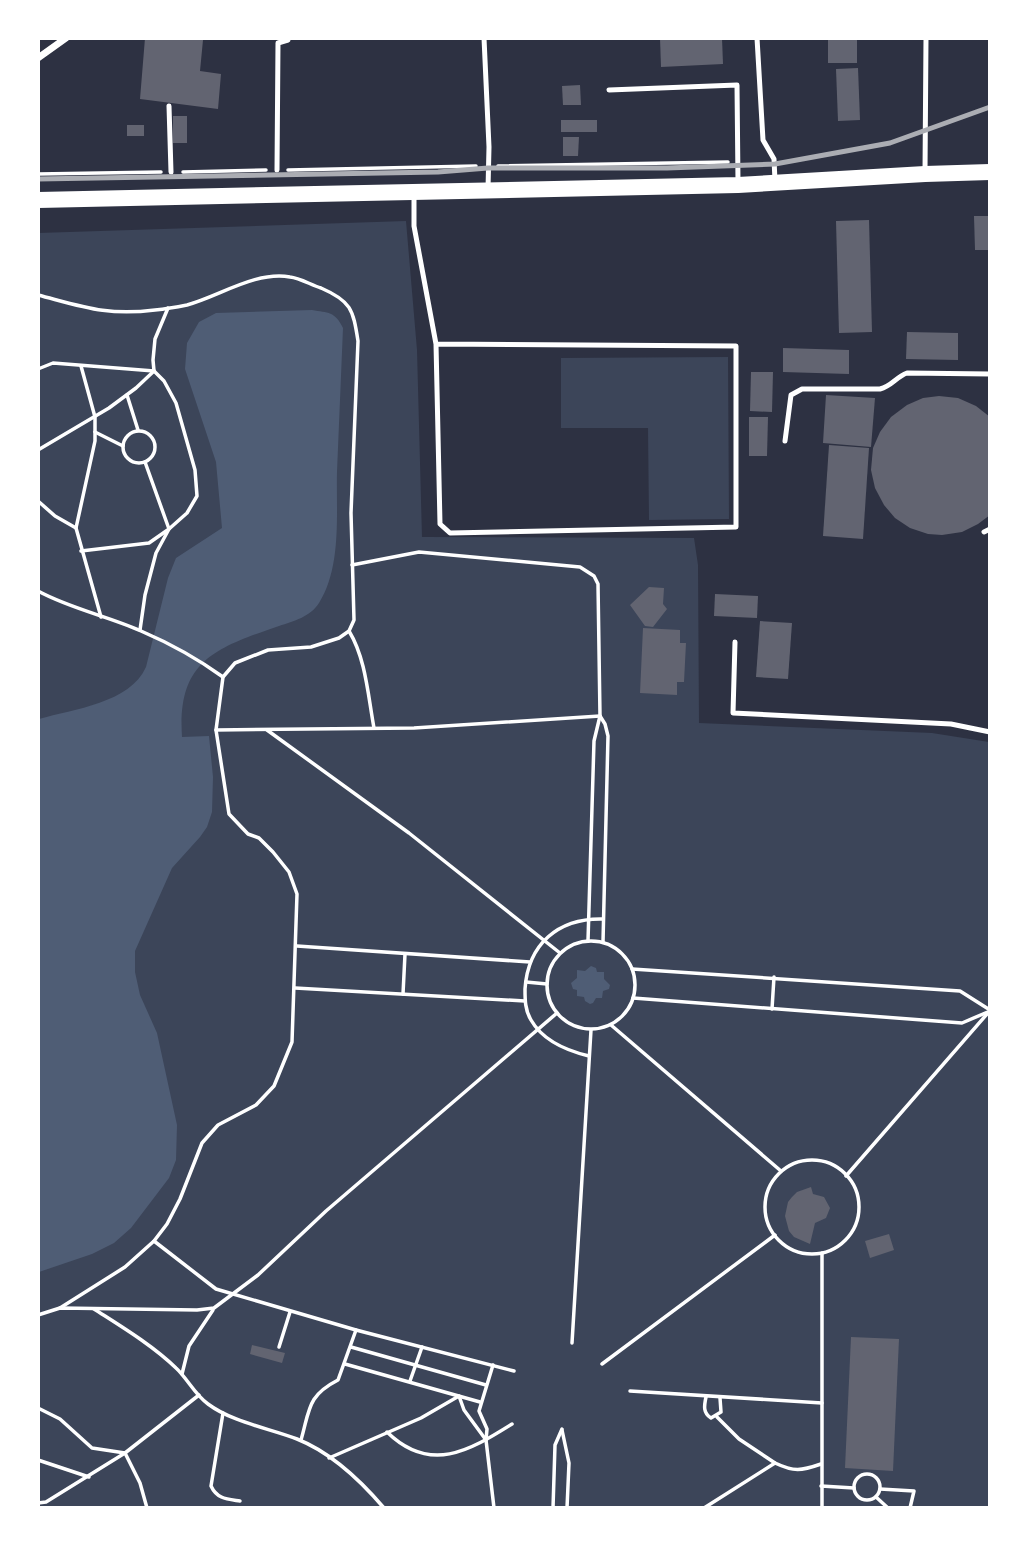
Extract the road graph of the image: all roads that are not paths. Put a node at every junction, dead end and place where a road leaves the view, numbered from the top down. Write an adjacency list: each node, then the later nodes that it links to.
1 (66, 38): 6 (street)
2 (288, 38): 9 (lane)
3 (484, 38): 15 (lane)
4 (757, 38): 13 (lane)
5 (926, 38): 12 (lane)
6 (38, 58)
7 (609, 90): 14 (lane)
8 (169, 106): 10 (lane)
9 (277, 170)
10 (171, 172)
11 (989, 172): 12 (main road)
12 (925, 174): 13 (main road)
13 (776, 184): 14 (main road)
14 (738, 185): 15 (main road)
15 (488, 191): 16 (main road)
16 (414, 192): 17 (main road); 18 (lane)
17 (38, 200)
18 (436, 344): 18 (lane)
19 (989, 374): 20 (lane)
20 (785, 441)
21 (735, 642): 22 (lane)
22 (989, 732)

